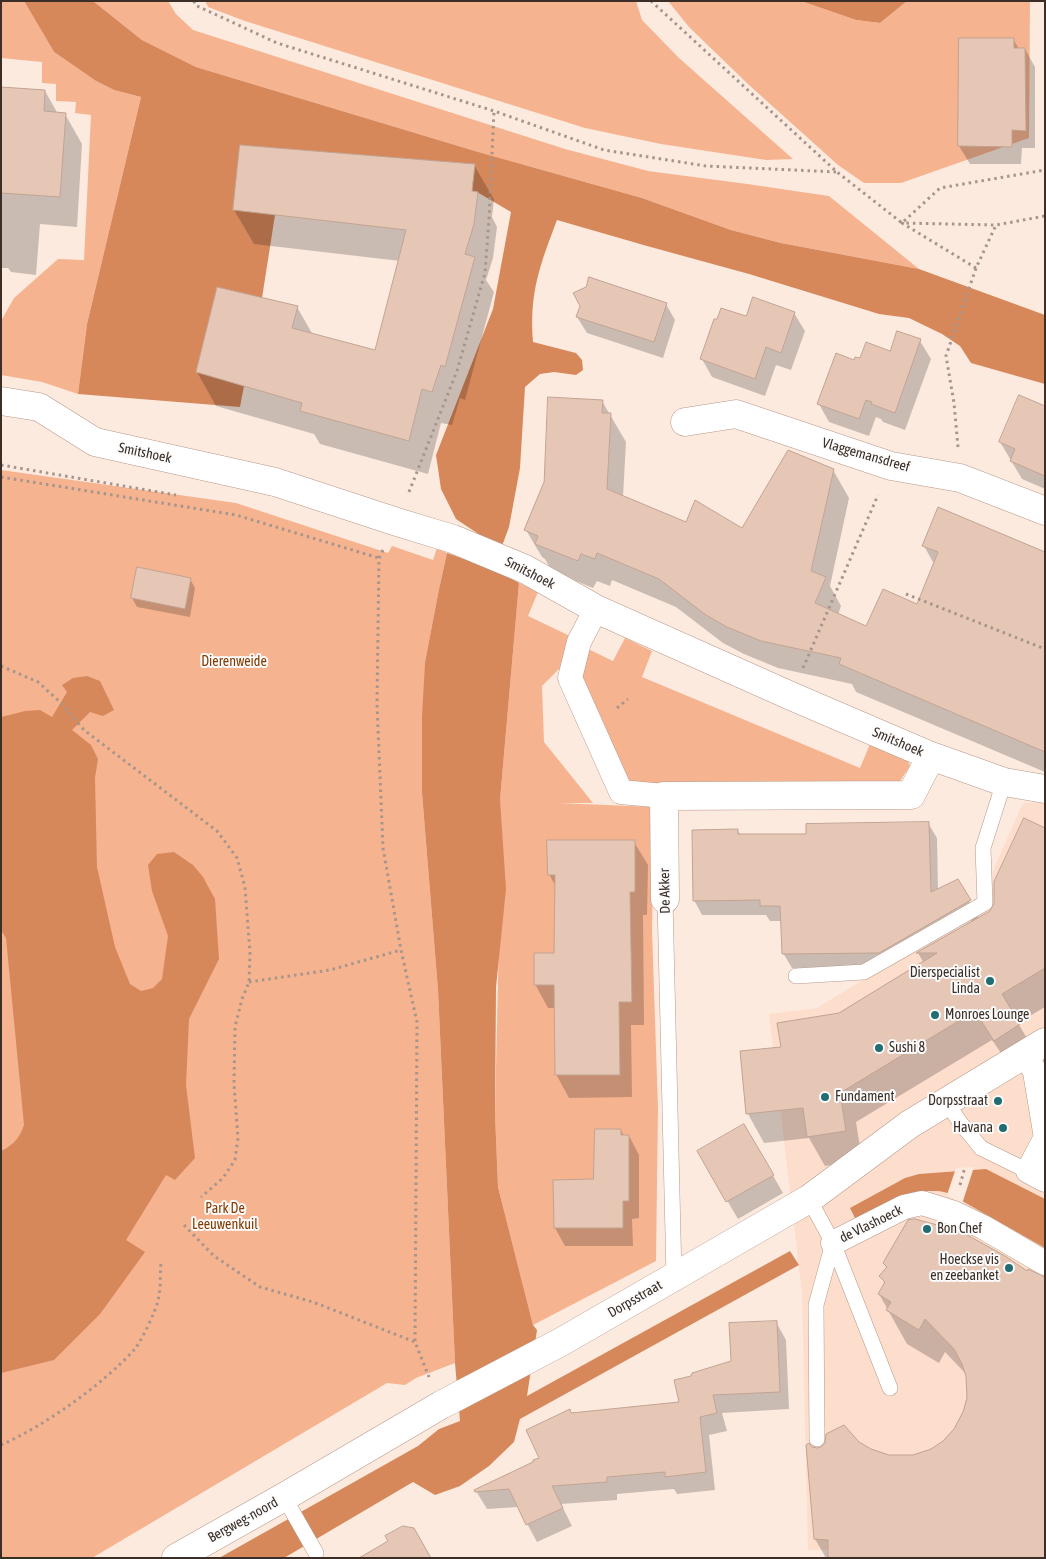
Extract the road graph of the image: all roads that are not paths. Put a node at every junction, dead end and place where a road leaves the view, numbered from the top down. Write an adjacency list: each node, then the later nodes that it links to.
1 (1, 401): 4 (street, Smitshoek)
2 (685, 422): 3 (street, Vlaggemansdreef)
3 (1045, 511)
4 (596, 609): 5 (street, Smitshoek); 8 (street)
5 (931, 756): 6 (street, Smitshoek); 8 (street)
6 (1004, 782): 7 (street, Smitshoek); 10 (lane)
7 (1045, 788)
8 (664, 796): 9 (street, De Akker)
9 (665, 898): 19 (lane, De Akker)
10 (796, 976)
11 (1035, 1048): 12 (street, Dorpsstraat); 13 (street, Dorpsstraat)
12 (946, 1100): 15 (lane); 16 (street, Dorpsstraat)
13 (1045, 1132)
14 (1045, 1140): 15 (street)
15 (1036, 1176)
16 (809, 1199): 17 (lane, de Vlashoeck); 19 (street, Dorpsstraat)
17 (833, 1243): 18 (street, de Vlashoeck); 20 (lane, de Vlashoeck); 21 (lane, de Vlashoeck)
18 (1045, 1263)
19 (674, 1277): 22 (street, Dorpsstraat)
20 (890, 1388)
21 (818, 1439)
22 (285, 1498): 23 (lane); 24 (street, Bergweg-noord)
23 (316, 1552)
24 (176, 1558)

